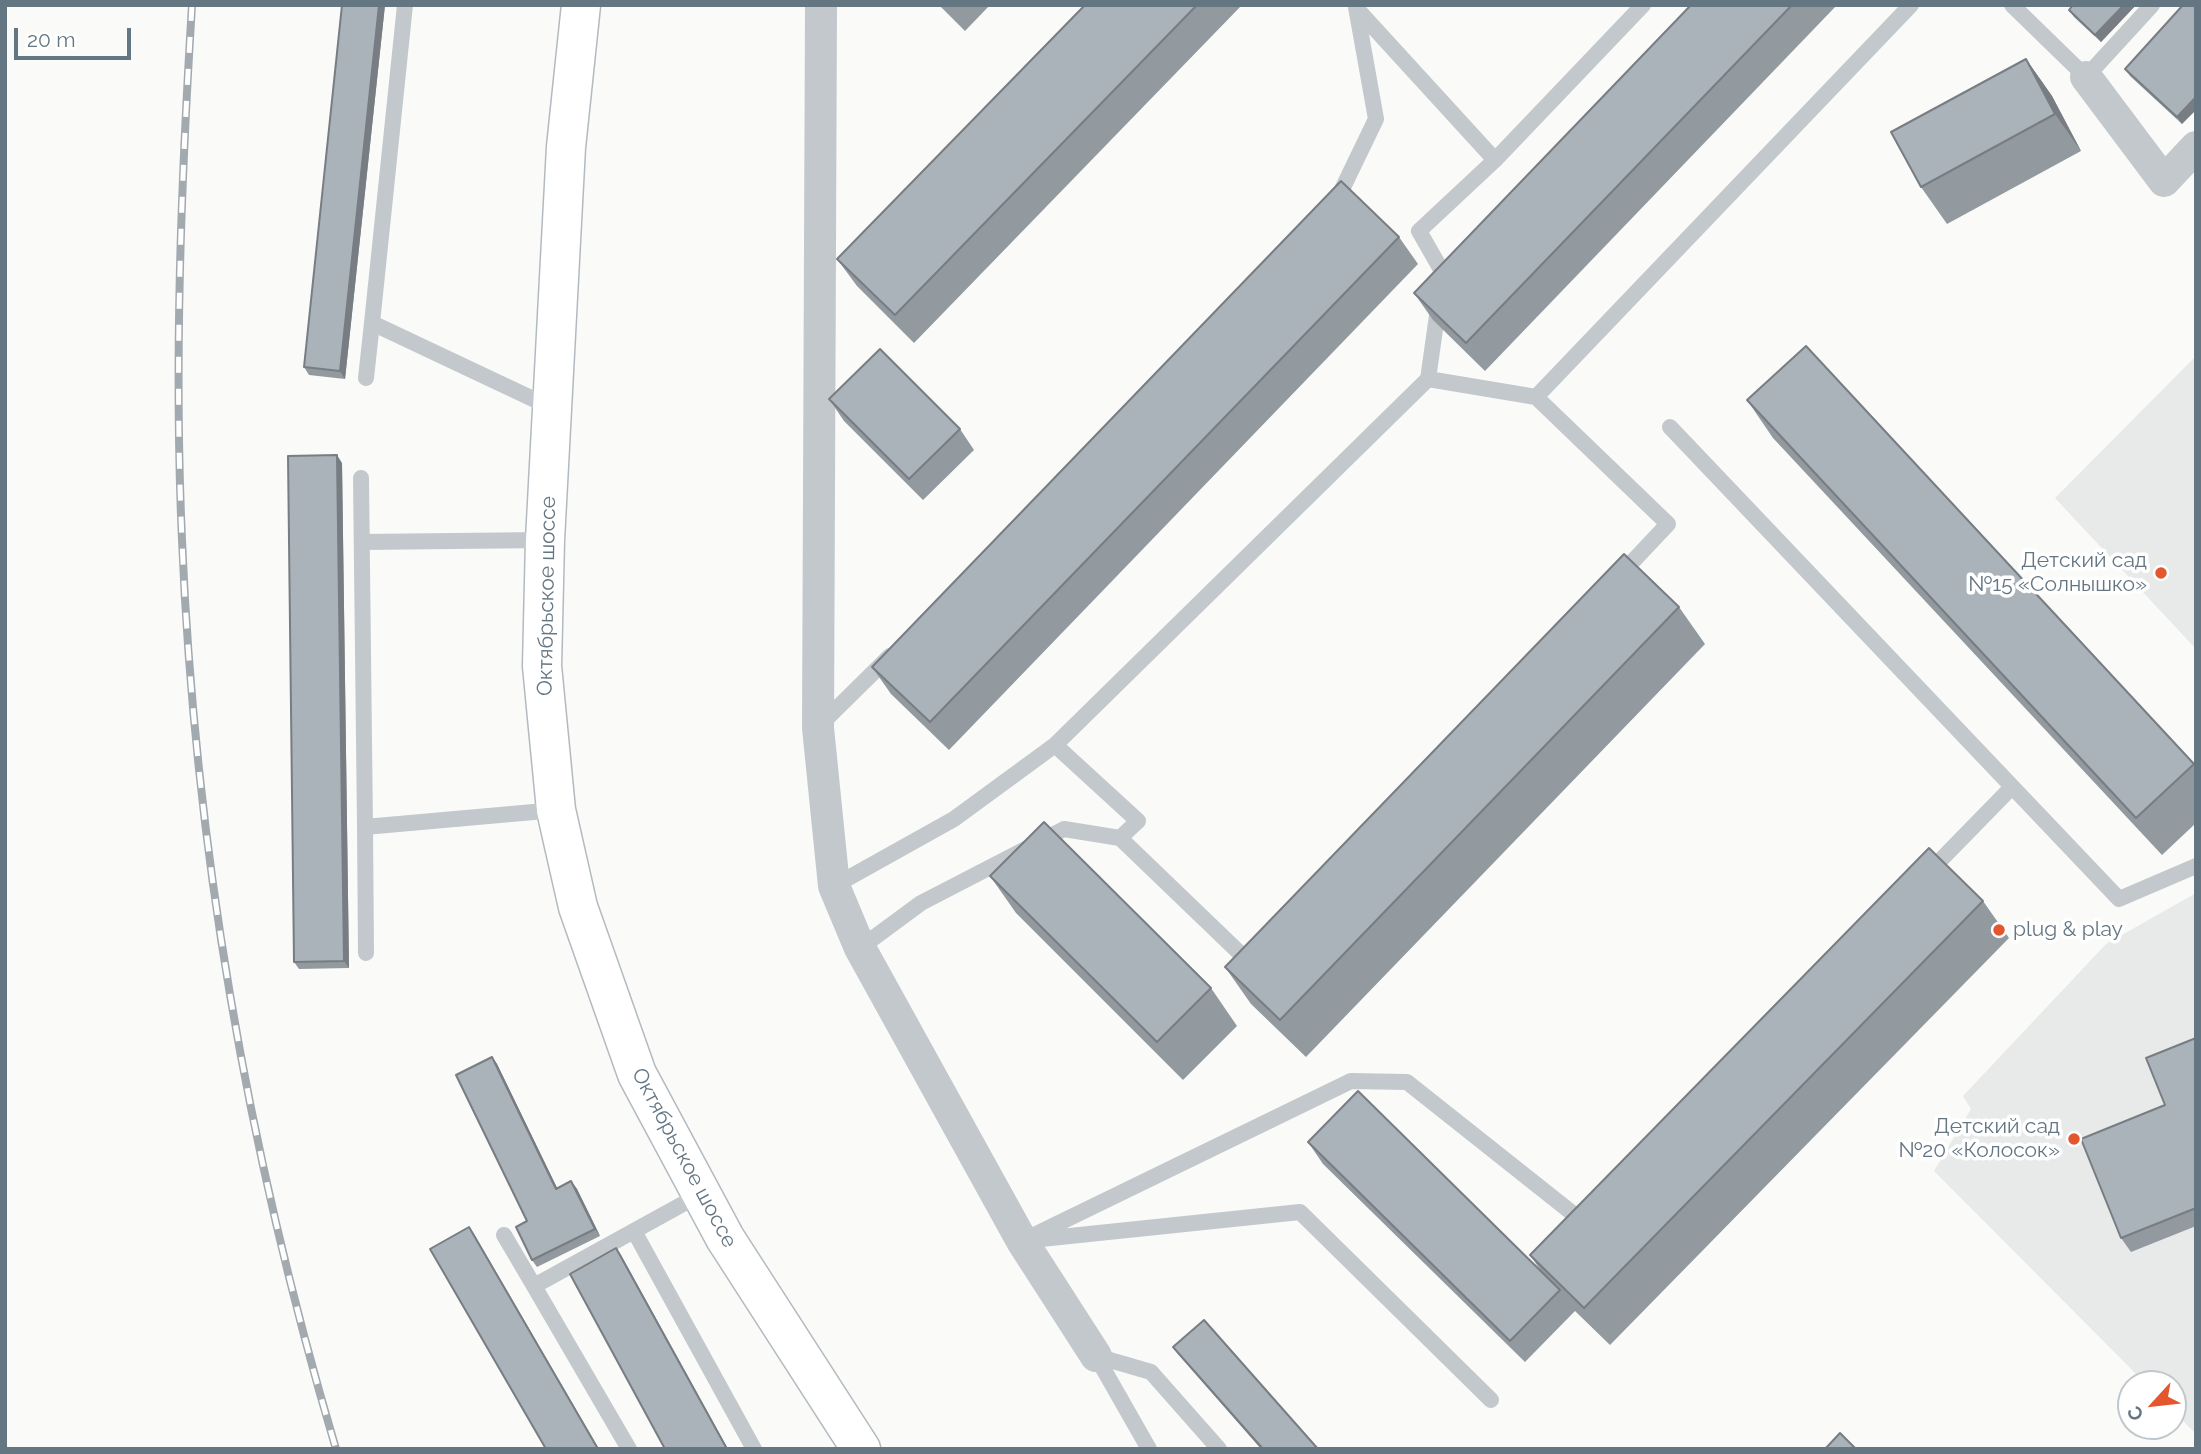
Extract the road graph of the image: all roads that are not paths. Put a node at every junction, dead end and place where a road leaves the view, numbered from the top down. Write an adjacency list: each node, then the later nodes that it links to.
1 (405, 5): 13 (lane)
2 (581, 5): 17 (main road, Октябрьское шоссе)
3 (821, 5): 24 (street)
4 (1643, 5): 11 (lane)
5 (1911, 5): 16 (lane)
6 (2012, 5): 9 (lane)
7 (2152, 5): 9 (lane)
8 (1356, 6): 11 (lane); 12 (lane)
9 (2086, 76): 10 (street)
10 (2196, 147)
11 (1494, 160): 15 (lane)
12 (1327, 220)
13 (372, 323): 14 (lane); 17 (lane)
14 (366, 378)
15 (1429, 379): 16 (lane); 25 (lane)
16 (1536, 397): 22 (lane)
17 (552, 408): 20 (main road, Октябрьское шоссе)
18 (1671, 427): 26 (lane)
19 (361, 478): 21 (lane)
20 (545, 540): 21 (lane); 27 (main road, Октябрьское шоссе)
21 (362, 542): 28 (lane)
22 (1611, 584)
23 (906, 640): 24 (lane)
24 (818, 728): 31 (street)
25 (1055, 745): 29 (lane); 31 (lane)
26 (2011, 789): 30 (lane); 32 (lane)
27 (556, 810): 28 (lane); 36 (main road, Октябрьское шоссе)
28 (365, 827): 35 (lane)
29 (1120, 838): 33 (lane); 34 (lane)
30 (2196, 866)
31 (834, 886): 34 (street)
32 (1915, 887)
33 (1268, 942)
34 (860, 948): 40 (street)
35 (366, 953)
36 (701, 1194): 38 (lane); 46 (main road, Октябрьское шоссе)
37 (1586, 1224): 40 (lane)
38 (634, 1231): 41 (lane); 45 (lane)
39 (504, 1235): 41 (lane)
40 (1022, 1241): 42 (street); 43 (lane)
41 (534, 1286): 44 (lane)
42 (1096, 1356): 47 (lane); 48 (lane)
43 (1491, 1400)
44 (629, 1449)
45 (754, 1449)
46 (861, 1449)
47 (1149, 1449)
48 (1219, 1449)

